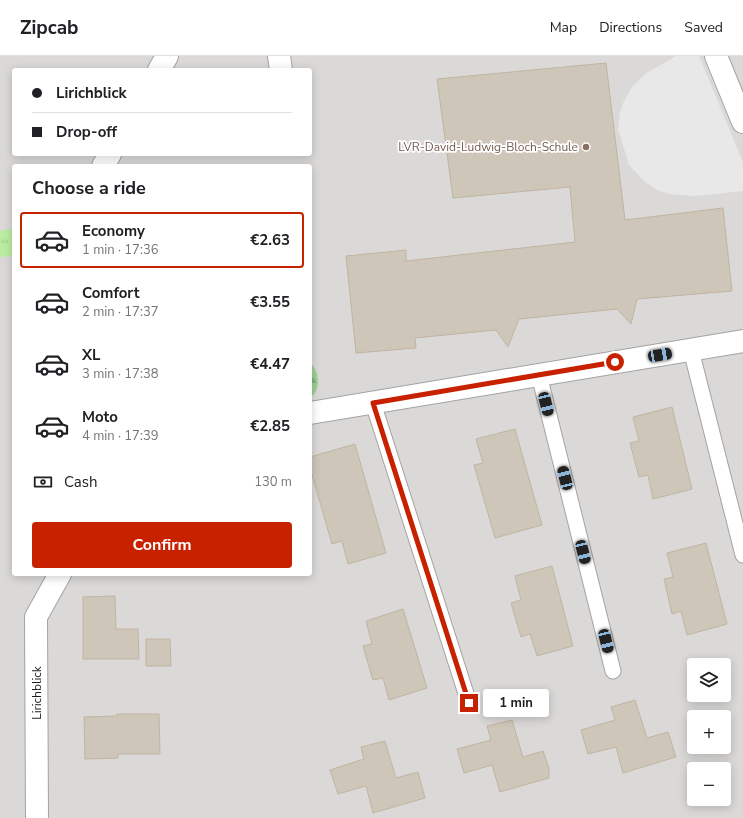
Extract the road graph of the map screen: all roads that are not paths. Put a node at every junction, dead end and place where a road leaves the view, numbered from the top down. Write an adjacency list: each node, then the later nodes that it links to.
1 (167, 56): 4 (street)
2 (279, 56): 5 (street)
3 (716, 56): 6 (street)
4 (160, 68)
5 (281, 68)
6 (743, 122)
7 (743, 341): 8 (street)
8 (691, 350): 9 (street); 12 (lane)
9 (539, 375): 10 (street); 14 (lane)
10 (373, 403): 11 (street); 15 (lane)
11 (312, 413)
12 (743, 555)
13 (59, 576): 16 (street, Lirichblick)
14 (613, 671)
15 (469, 703)
16 (37, 818)

